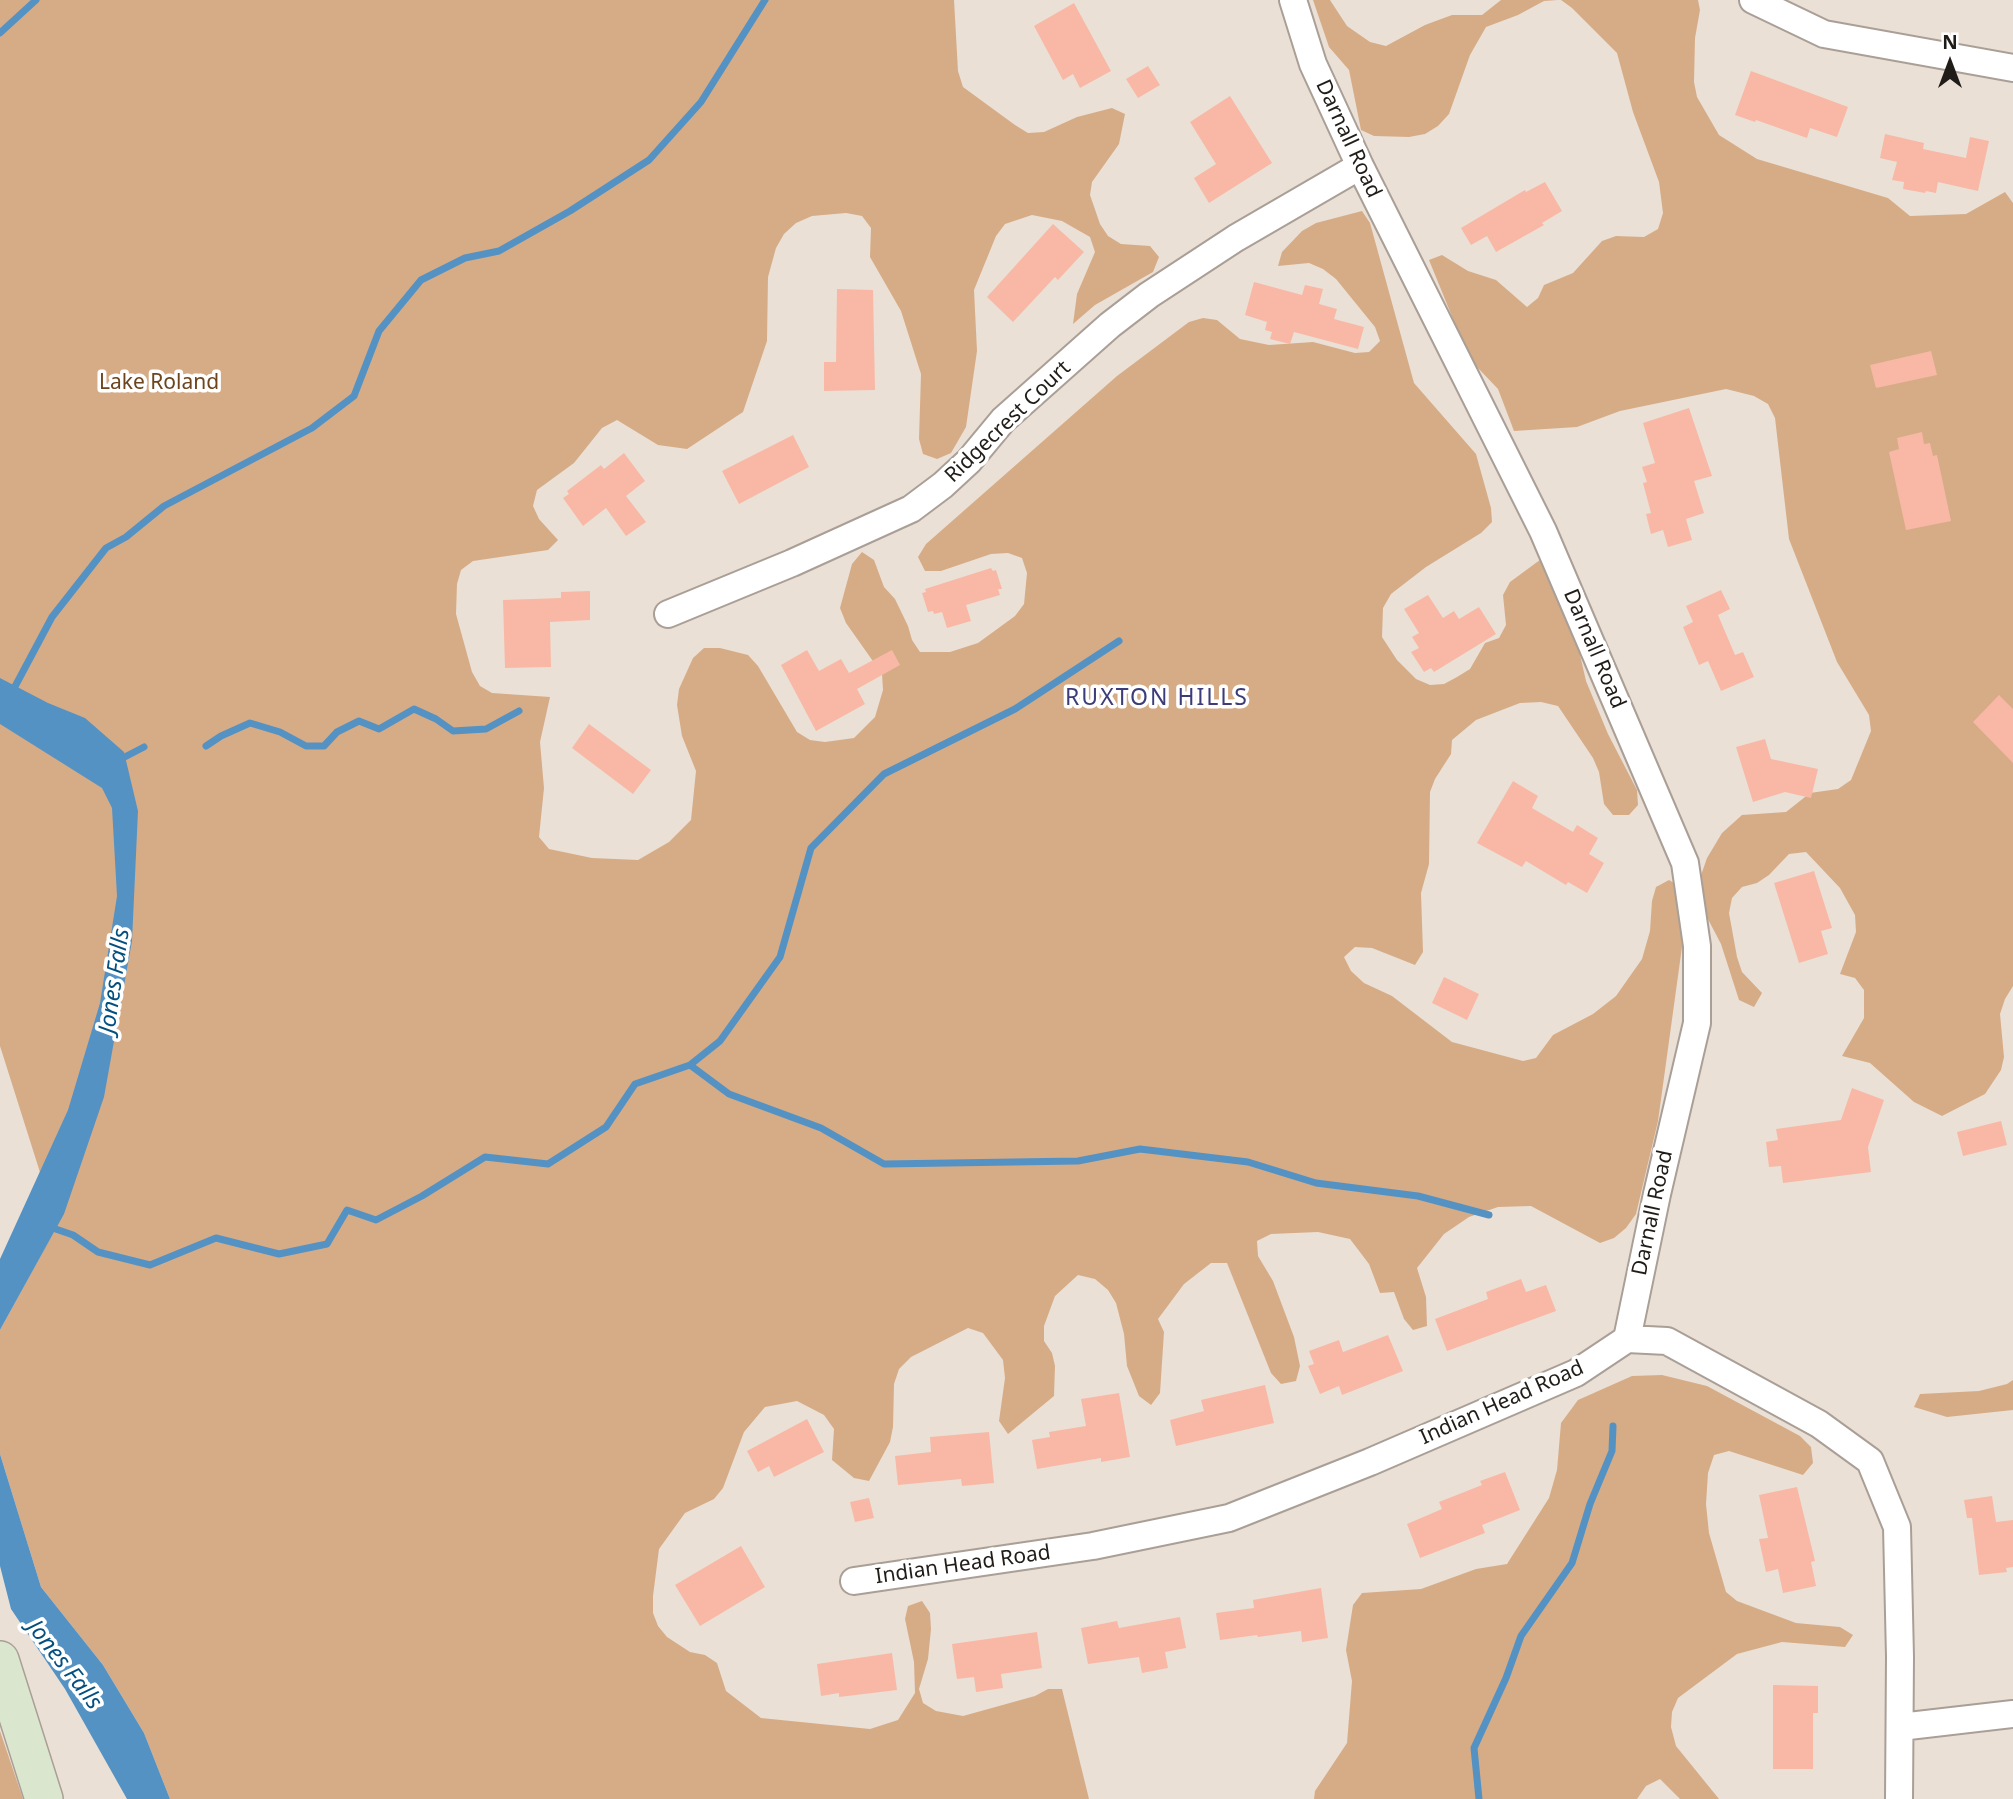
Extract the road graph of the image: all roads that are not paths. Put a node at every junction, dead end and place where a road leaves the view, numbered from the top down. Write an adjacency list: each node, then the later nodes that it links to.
1 (1293, 0): 4 (street, Darnall Road)
2 (1753, 0): 3 (street)
3 (2013, 68)
4 (1360, 166): 5 (street, Ridgecrest Court); 6 (street, Darnall Road)
5 (668, 614)
6 (1627, 1339): 7 (street, Indian Head Road); 10 (street)
7 (854, 1581)
8 (0, 1660): 11 (main road)
9 (2013, 1714): 10 (street)
10 (1900, 1727): 12 (street)
11 (44, 1799)
12 (1899, 1799)

